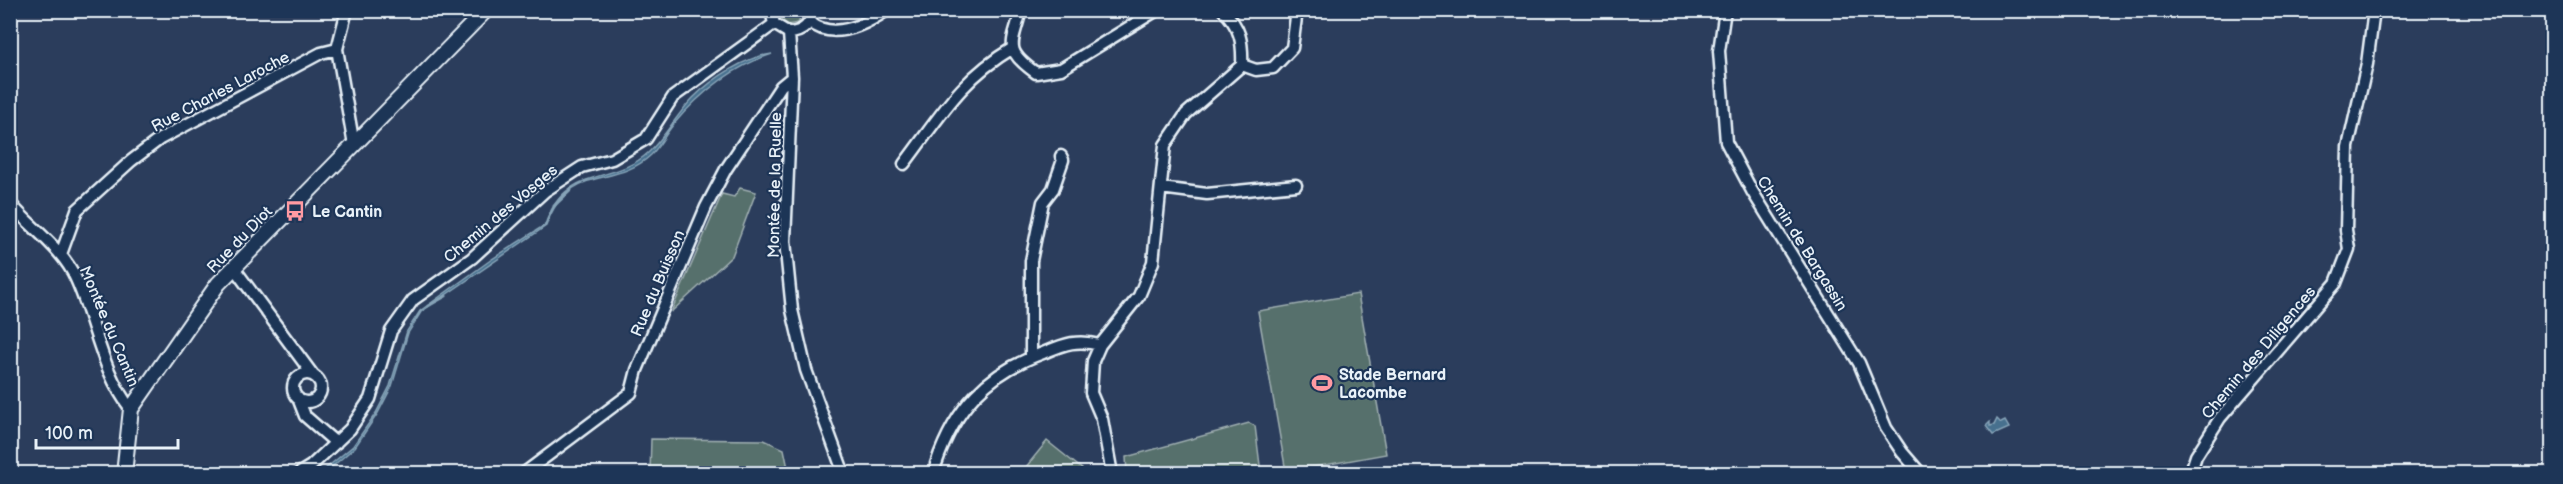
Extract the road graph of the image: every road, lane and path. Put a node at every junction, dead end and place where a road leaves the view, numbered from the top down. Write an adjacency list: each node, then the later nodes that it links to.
1 (347, 10): 16 (street)
2 (486, 10): 19 (street, Rue du Diot)
3 (771, 10): 13 (street)
4 (812, 10): 12 (street)
5 (887, 10): 12 (street)
6 (1021, 10): 15 (street)
7 (1157, 10): 15 (street)
8 (1223, 10): 17 (street)
9 (1297, 10): 17 (street)
10 (1725, 10): 39 (street, Chemin de Bargassin)
11 (2374, 10): 40 (street, Chemin des Diligences)
12 (810, 22): 14 (street)
13 (774, 24): 14 (street); 32 (street, Chemin des Vosges)
14 (789, 33): 18 (street, Montée de la Ruelle)
15 (1012, 48): 21 (street)
16 (337, 49): 19 (street); 25 (street, Rue Charles Laroche)
17 (1242, 64): 23 (street)
18 (792, 77): 36 (street, Rue du Buisson); 37 (street, Montée de la Ruelle)
19 (354, 145): 26 (street, Rue du Diot)
20 (1061, 156): 28 (street)
21 (904, 164)
22 (1296, 185): 23 (street)
23 (1161, 188): 27 (street)
24 (10, 203): 25 (street, Montée du Cantin)
25 (61, 254): 31 (street, Montée du Cantin)
26 (234, 268): 29 (street); 31 (street, Rue du Diot)
27 (1100, 345): 28 (street); 38 (street)
28 (1031, 357): 33 (street)
29 (313, 375): 30 (street); 30 (street)
30 (298, 398): 32 (street)
31 (131, 409): 34 (street, Rue du Diot)
32 (336, 443): 35 (street, Chemin des Vosges)
33 (936, 464)
34 (124, 474)
35 (298, 474)
36 (523, 474)
37 (844, 474)
38 (1112, 474)
39 (1921, 474)
40 (2190, 474)

